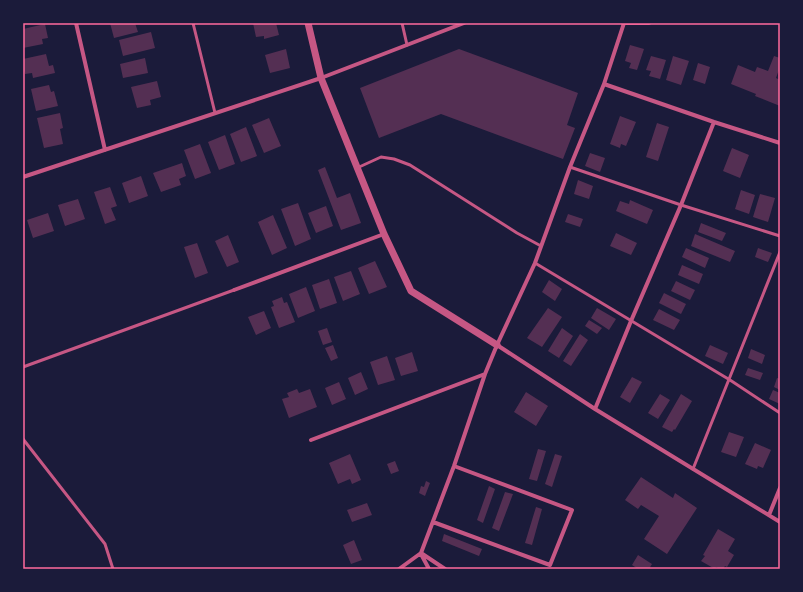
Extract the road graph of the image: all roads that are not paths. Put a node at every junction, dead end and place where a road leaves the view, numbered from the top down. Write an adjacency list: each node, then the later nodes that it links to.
1 (76, 23): 14 (street)
2 (193, 23): 11 (lane)
3 (308, 23): 9 (street)
4 (402, 23): 8 (lane)
5 (464, 23): 8 (street)
6 (624, 23): 7 (street); 10 (street)
7 (648, 23)
8 (407, 45): 9 (street)
9 (321, 78): 11 (street); 16 (street)
10 (604, 84): 12 (street); 15 (street)
11 (215, 113): 14 (street)
12 (714, 122): 13 (street); 18 (street)
13 (780, 143)
14 (105, 150): 17 (street)
15 (570, 167): 18 (lane); 21 (street)
16 (357, 168): 19 (street); 21 (lane)
17 (23, 177)
18 (681, 205): 20 (lane); 25 (street)
19 (384, 234): 24 (street); 26 (street)
20 (780, 236)
21 (541, 246): 23 (street)
22 (780, 252): 29 (lane)
23 (535, 263): 25 (lane); 26 (street)
24 (234, 290): 27 (lane)
25 (631, 321): 29 (lane); 30 (street)
26 (497, 345): 28 (street); 30 (street)
27 (23, 367)
28 (485, 374): 33 (street); 34 (street)
29 (730, 380): 31 (lane); 35 (lane)
30 (596, 409): 35 (street)
31 (780, 413)
32 (23, 439): 41 (lane)
33 (311, 440)
34 (454, 466): 38 (street); 38 (street)
35 (693, 469): 37 (street)
36 (780, 488): 37 (street)
37 (769, 515): 39 (street)
38 (433, 522): 40 (street)
39 (780, 522)
40 (421, 553): 42 (street); 43 (street); 44 (street)
41 (113, 569)
42 (399, 569)
43 (429, 569)
44 (445, 569)

